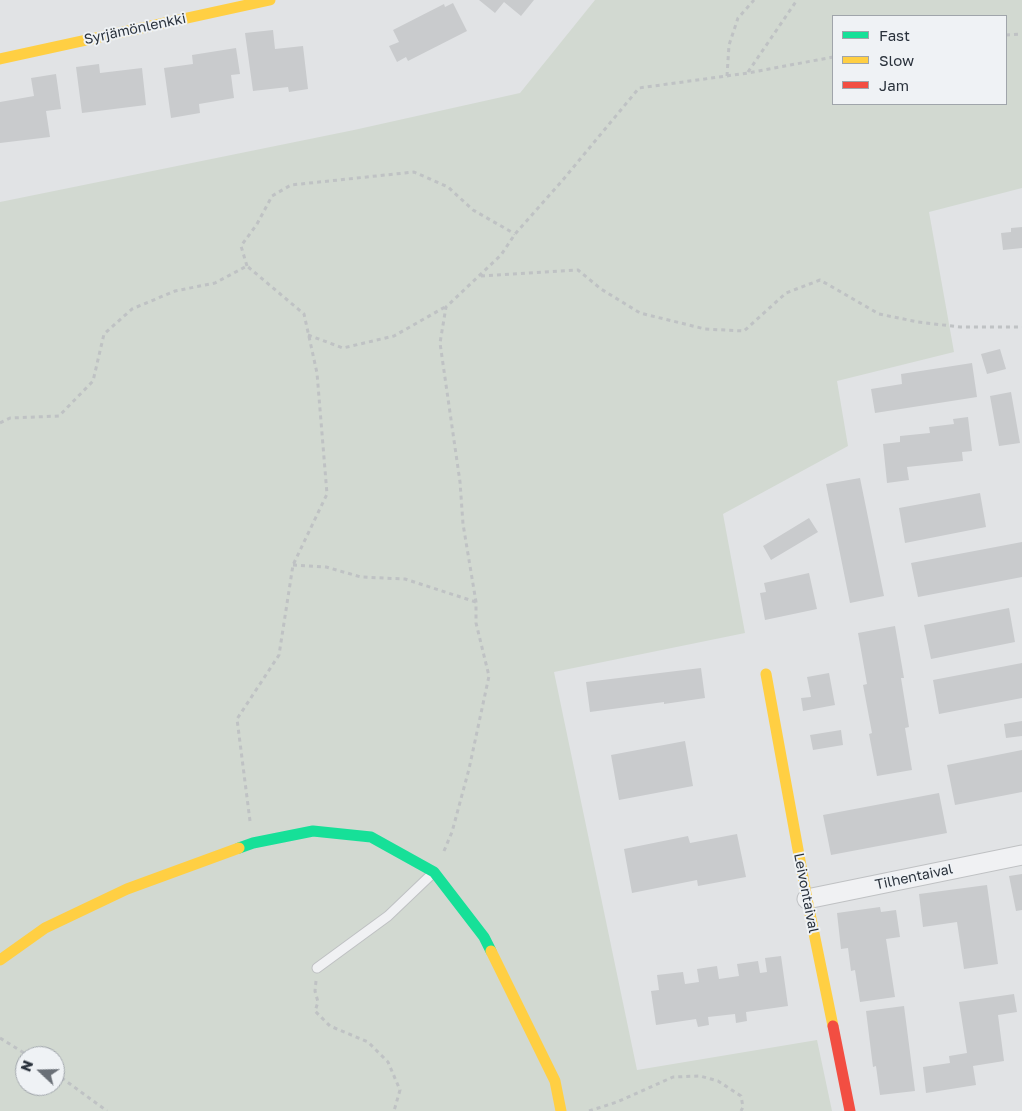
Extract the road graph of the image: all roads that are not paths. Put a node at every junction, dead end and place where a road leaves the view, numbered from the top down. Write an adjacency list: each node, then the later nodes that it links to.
1 (270, 0): 2 (street, Syrjämönlenkki)
2 (0, 59)
3 (766, 674): 6 (street, Leivontaival)
4 (1022, 854): 6 (street, Tilhentaival)
5 (434, 872): 7 (street); 8 (lane); 9 (street)
6 (806, 899): 10 (street, Leivontaival)
7 (0, 960)
8 (317, 968)
9 (561, 1111)
10 (850, 1111)

